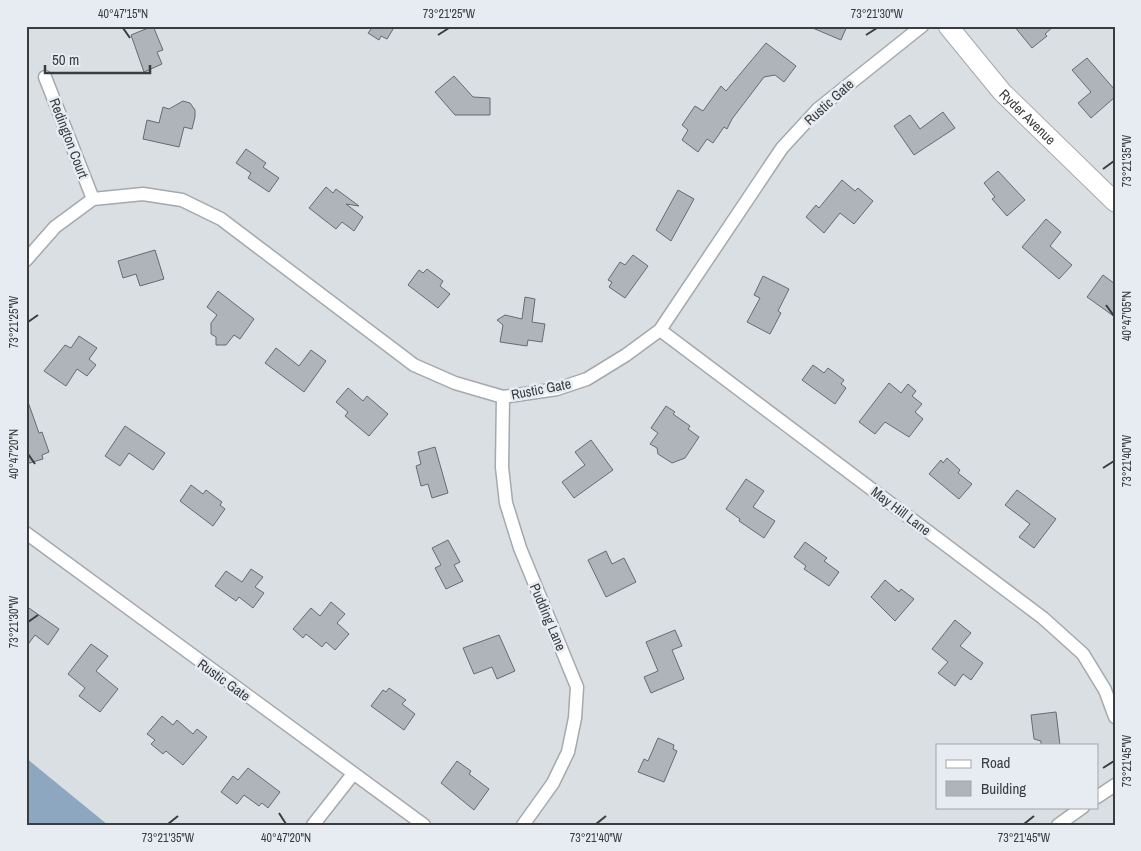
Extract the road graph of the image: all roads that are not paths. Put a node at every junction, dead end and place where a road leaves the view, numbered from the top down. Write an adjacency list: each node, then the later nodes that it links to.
1 (922, 26): 7 (street, Rustic Gate)
2 (948, 26): 5 (street, Ryder Avenue)
3 (46, 77): 4 (street, Redington Court)
4 (93, 198): 6 (street); 8 (street, Rustic Gate)
5 (1115, 202)
6 (26, 260)
7 (660, 330): 8 (street, Rustic Gate); 10 (street, May Hill Lane)
8 (503, 397): 17 (street, Pudding Lane)
9 (26, 533): 11 (street, Rustic Gate)
10 (1115, 717)
11 (353, 774): 15 (street); 16 (street, Rustic Gate)
12 (1115, 785): 13 (street)
13 (1098, 796)
14 (1082, 808): 18 (street)
15 (312, 825)
16 (424, 825)
17 (522, 825)
18 (1058, 825)

